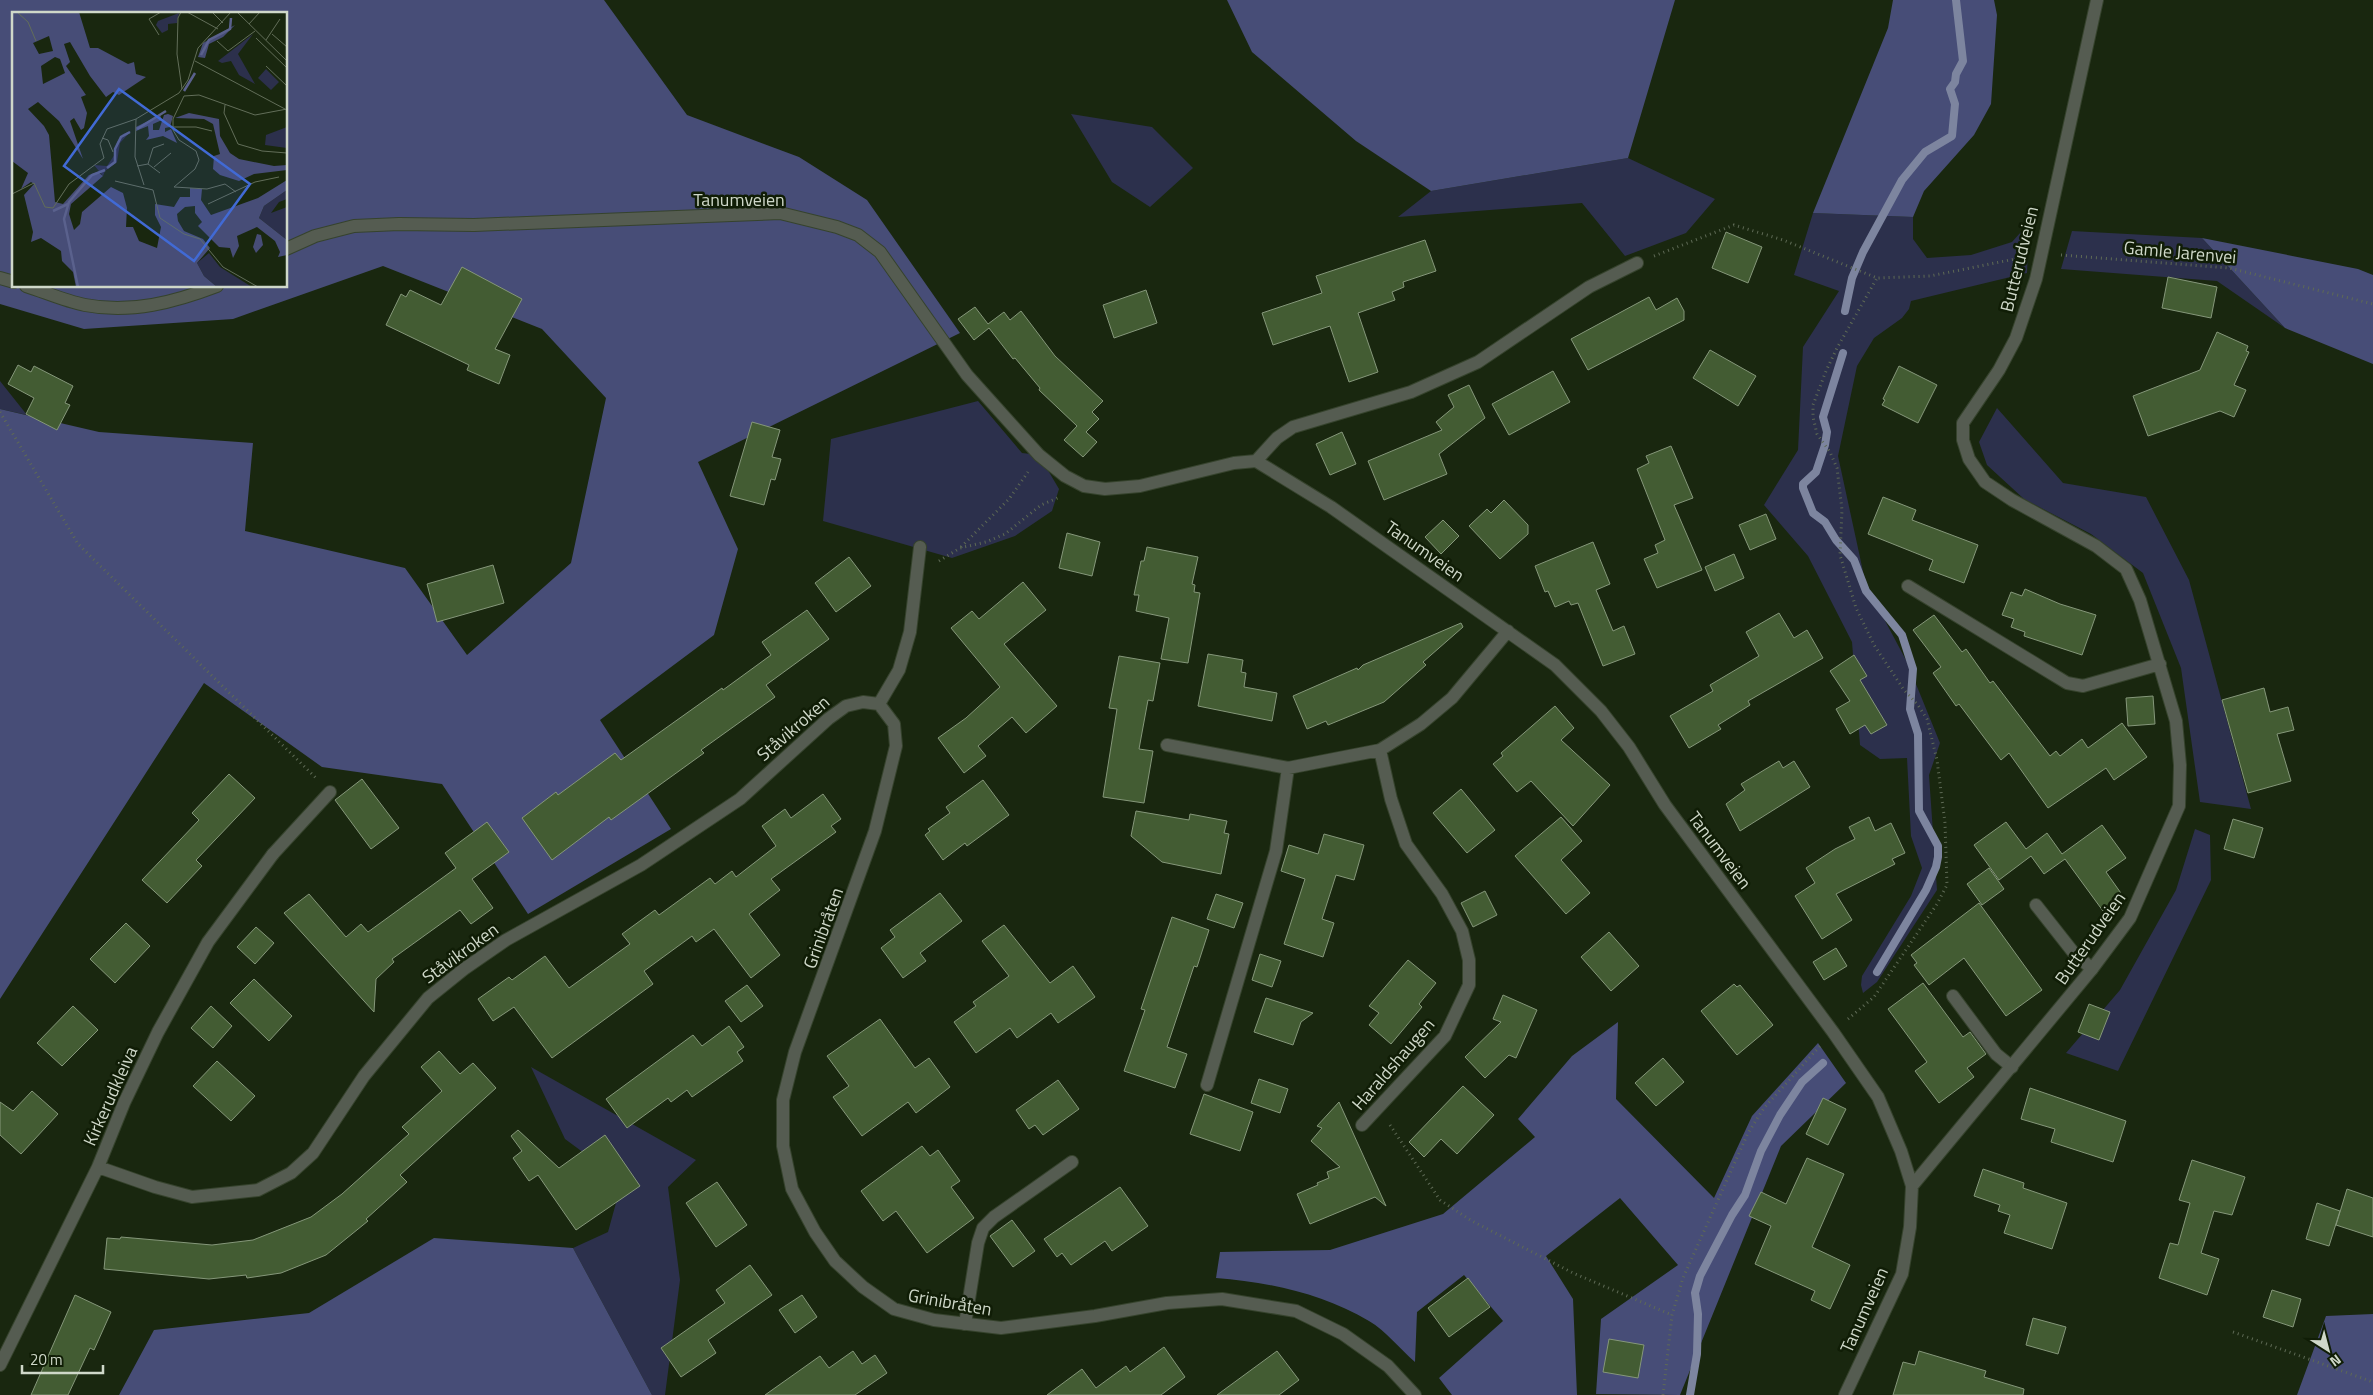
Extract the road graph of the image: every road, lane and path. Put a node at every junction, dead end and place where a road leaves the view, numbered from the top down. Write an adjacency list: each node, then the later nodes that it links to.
1 (2096, 0): 3 (street, Butterudveien)
2 (288, 248): 10 (street, Tanumveien)
3 (2040, 254): 5 (path, Gamle Jarenvei); 8 (path, Gamle Jarenvei); 18 (street, Butterudveien)
4 (1637, 263): 5 (path); 11 (street)
5 (1877, 278): 27 (path)
6 (32, 288): 7 (street)
7 (212, 288)
8 (2373, 304)
9 (0, 412): 23 (path)
10 (1039, 455): 12 (street, Tanumveien); 14 (path)
11 (1256, 461): 12 (street, Tanumveien); 17 (street, Tanumveien)
12 (1084, 486): 14 (path)
13 (920, 547): 15 (street)
14 (960, 548): 15 (path)
15 (918, 575): 19 (street)
16 (1908, 586): 18 (street)
17 (1508, 632): 21 (street); 27 (street, Tanumveien)
18 (2160, 664): 25 (street, Butterudveien)
19 (879, 704): 33 (street, Ståvikroken); 36 (street, Grinibråten)
20 (1167, 745): 22 (street)
21 (1380, 750): 22 (street); 30 (street, Haraldshaugen)
22 (1288, 768): 29 (street)
23 (330, 792): 33 (street, Kirkerudkleiva)
24 (2036, 905): 25 (street)
25 (2092, 969): 28 (street, Butterudveien)
26 (1953, 996): 28 (street)
27 (1833, 1032): 34 (street, Tanumveien); 35 (path)
28 (2012, 1067): 34 (street, Butterudveien)
29 (1208, 1085)
30 (1379, 1108): 31 (street, Haraldshaugen); 35 (path)
31 (1362, 1125)
32 (1072, 1162): 36 (street)
33 (98, 1167): 38 (street, Kirkerudkleiva)
34 (1912, 1186): 42 (street, Tanumveien)
35 (1672, 1315): 41 (path)
36 (965, 1324): 40 (street, Grinibråten)
37 (2233, 1332): 39 (path)
38 (0, 1365)
39 (2373, 1382)
40 (1415, 1395)
41 (1663, 1395)
42 (1844, 1395)

